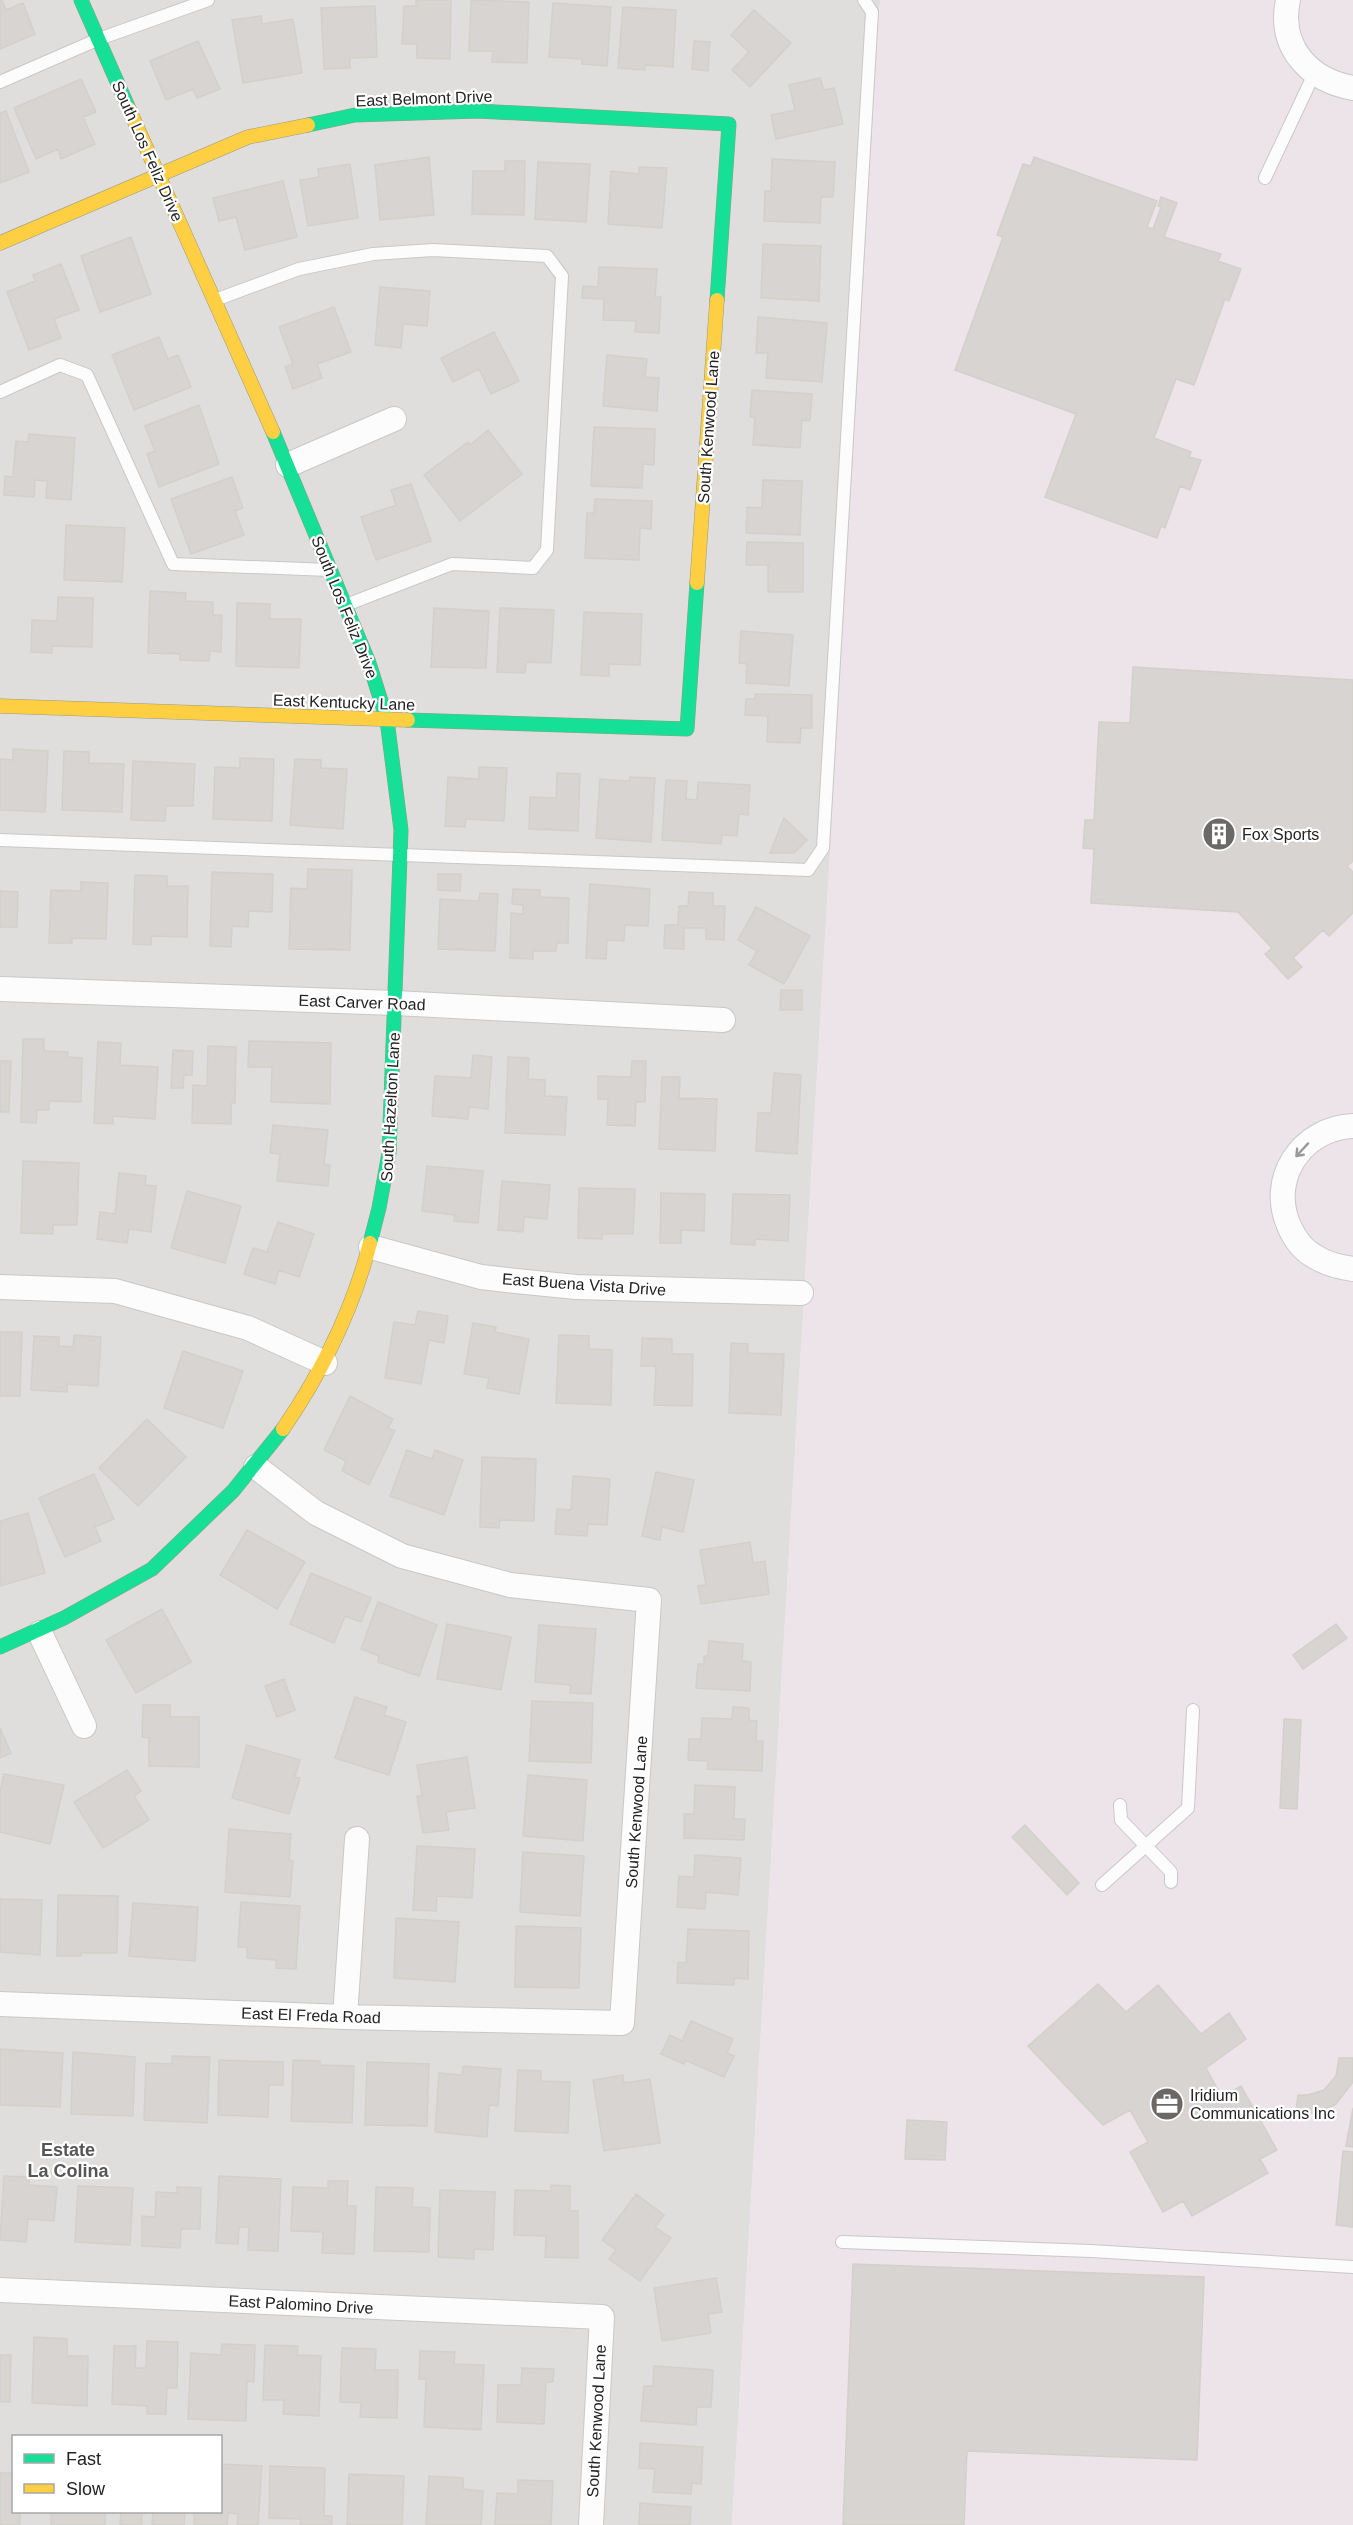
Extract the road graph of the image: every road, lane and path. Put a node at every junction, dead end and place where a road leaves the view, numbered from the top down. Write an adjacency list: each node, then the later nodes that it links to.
1 (81, 0): 5 (street, South Los Feliz Drive)
2 (208, 0): 5 (lane)
3 (864, 0): 23 (lane)
4 (1288, 0): 6 (street)
5 (99, 39): 7 (lane); 10 (street, South Los Feliz Drive)
6 (1314, 74): 8 (street); 11 (lane)
7 (0, 82)
8 (1353, 88)
9 (729, 124): 10 (street, East Belmont Drive); 21 (street, South Kenwood Lane)
10 (158, 174): 12 (street, East Belmont Drive); 13 (street, South Los Feliz Drive)
11 (1265, 178)
12 (0, 243)
13 (214, 301): 16 (street, South Los Feliz Drive); 18 (lane)
14 (0, 392): 17 (lane)
15 (394, 419): 16 (street)
16 (288, 465): 17 (street, South Los Feliz Drive)
17 (331, 570): 18 (street, South Los Feliz Drive)
18 (345, 605): 20 (street, South Los Feliz Drive)
19 (0, 706): 20 (street, East Kentucky Lane)
20 (387, 720): 21 (street, East Kentucky Lane); 23 (street, South Los Feliz Drive)
21 (687, 729)
22 (0, 840): 23 (lane)
23 (400, 855): 25 (street, South Los Feliz Drive)
24 (0, 989): 25 (street, East Carver Road)
25 (395, 1003): 26 (street, East Carver Road); 28 (street, South Hazelton Lane)
26 (723, 1020)
27 (1353, 1126): 29 (street, one-way to 29)
28 (372, 1247): 31 (street, East Buena Vista Drive); 32 (street, South Hazelton Lane)
29 (1353, 1269)
30 (0, 1287): 32 (street)
31 (801, 1293)
32 (325, 1363): 33 (street, South Hazelton Lane)
33 (256, 1467): 34 (street, South Hazelton Lane); 45 (street, South Kenwood Lane)
34 (40, 1633): 35 (street, South Hazelton Lane); 37 (street)
35 (0, 1647)
36 (1193, 1710): 40 (lane)
37 (84, 1726)
38 (1120, 1805): 40 (lane)
39 (357, 1839): 44 (street)
40 (1146, 1846): 41 (lane); 42 (lane)
41 (1171, 1882)
42 (1102, 1885)
43 (0, 2004): 44 (street, East El Freda Road)
44 (345, 2017): 45 (street, East El Freda Road)
45 (622, 2023)
46 (842, 2242): 47 (lane)
47 (1353, 2267)
48 (0, 2290): 49 (street, East Palomino Drive)
49 (602, 2317): 50 (street, South Kenwood Lane)
50 (591, 2525)

